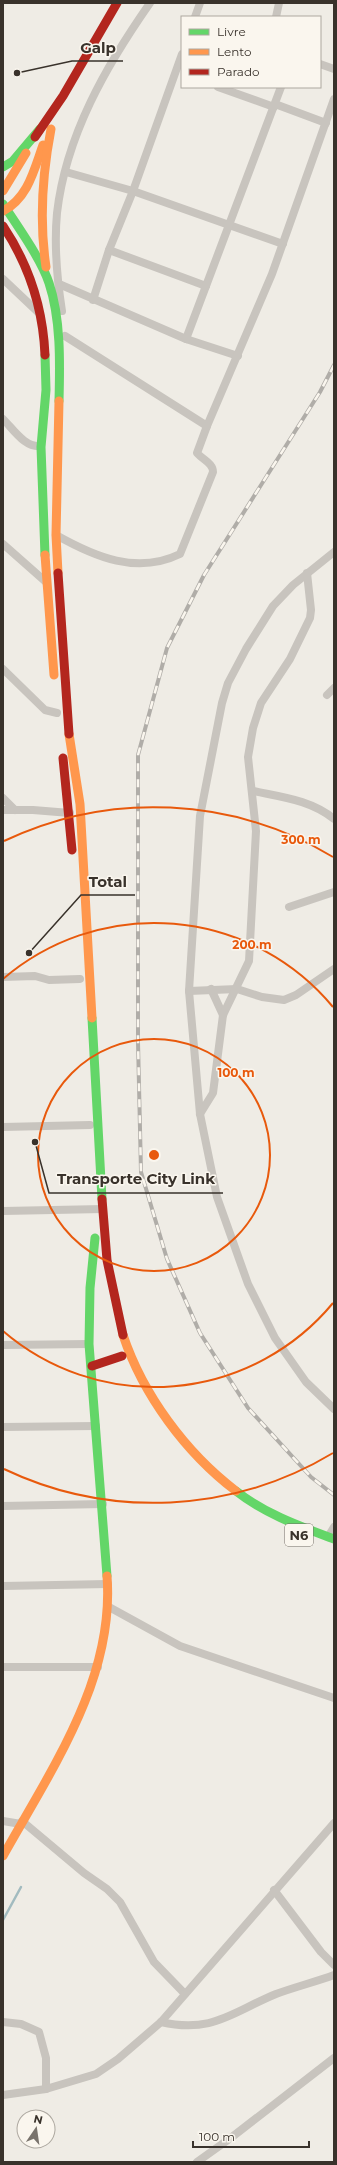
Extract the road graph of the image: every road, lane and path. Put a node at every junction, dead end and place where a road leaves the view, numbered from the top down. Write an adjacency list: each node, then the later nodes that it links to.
1 (117, 3): 13 (main road)
2 (150, 3): 20 (street)
3 (200, 3): 5 (street)
4 (279, 3): 6 (street)
5 (195, 16)
6 (276, 16)
7 (181, 60): 10 (street)
8 (321, 64): 9 (street)
9 (334, 69)
10 (179, 73): 22 (street)
11 (221, 88): 15 (street)
12 (281, 88): 15 (street)
13 (63, 96): 17 (main road); 18 (main road)
14 (334, 99): 16 (street)
15 (274, 105): 16 (street); 24 (street)
16 (326, 123): 26 (street)
17 (40, 129): 19 (main road); 21 (main road)
18 (51, 129): 23 (main road); 29 (main road)
19 (3, 167)
20 (66, 172): 22 (street); 30 (street)
21 (3, 191)
22 (133, 191): 24 (street); 27 (street)
23 (5, 208): 29 (main road, N6)
24 (228, 225): 26 (street); 31 (street)
25 (3, 226): 33 (main road)
26 (283, 244): 36 (street)
27 (109, 250): 31 (street); 32 (street)
28 (3, 279): 33 (street)
29 (49, 282): 34 (main road, N6)
30 (59, 284): 32 (street); 34 (street)
31 (206, 286): 35 (street)
32 (93, 300): 35 (street)
33 (42, 316): 39 (main road)
34 (61, 336): 38 (street); 40 (main road, N6)
35 (186, 338): 36 (street)
36 (238, 356): 38 (street)
37 (3, 419): 39 (street)
38 (207, 426): 40 (street)
39 (41, 446): 44 (main road)
40 (56, 535): 55 (main road, N6)
41 (5, 550): 44 (street)
42 (334, 552): 43 (street)
43 (307, 573): 50 (street); 66 (street)
44 (46, 583): 46 (main road)
45 (3, 669): 49 (street)
46 (55, 682)
47 (334, 688): 48 (street)
48 (327, 695)
49 (58, 717): 54 (main road)
50 (253, 791): 56 (street); 65 (street)
51 (3, 798): 53 (street)
52 (3, 810): 53 (street)
53 (15, 810): 54 (street)
54 (69, 813): 55 (street); 57 (main road)
55 (80, 815): 71 (main road, N6)
56 (334, 819)
57 (72, 860)
58 (334, 892): 59 (street)
59 (290, 907)
60 (79, 963): 63 (main road, N6)
61 (334, 969): 65 (street)
62 (3, 977): 63 (street)
63 (80, 979): 69 (main road, N6)
64 (211, 989): 65 (street); 66 (street); 67 (street)
65 (237, 989): 67 (street)
66 (189, 991): 68 (street)
67 (223, 1015): 68 (street)
68 (200, 1114): 80 (street)
69 (90, 1125): 70 (street); 71 (main road, N6)
70 (3, 1127)
71 (98, 1209): 72 (street); 73 (main road, N6); 88 (main road, N6)
72 (3, 1211)
73 (94, 1231): 74 (main road, N6); 76 (main road)
74 (103, 1290)
75 (110, 1323): 78 (main road)
76 (89, 1344): 77 (street); 79 (main road)
77 (3, 1346)
78 (122, 1356): 79 (main road); 84 (main road)
79 (92, 1366): 81 (main road)
80 (334, 1409)
81 (96, 1426): 82 (street); 83 (main road)
82 (3, 1427)
83 (103, 1504): 85 (street); 90 (main road)
84 (236, 1504)
85 (3, 1506)
86 (259, 1518): 89 (main road, N6)
87 (334, 1527): 88 (street)
88 (331, 1538)
89 (317, 1543)
90 (108, 1584): 91 (street); 92 (main road)
91 (3, 1586)
92 (109, 1607): 94 (main road); 95 (street)
93 (3, 1667): 94 (street)
94 (98, 1667): 97 (main road)
95 (334, 1698)
96 (3, 1822): 97 (street)
97 (22, 1822): 99 (main road); 103 (street)
98 (334, 1823): 100 (street)
99 (3, 1856)
100 (274, 1890): 101 (street); 103 (street)
101 (334, 1965)
102 (334, 1975): 105 (street)
103 (185, 1994): 105 (street)
104 (3, 2022): 107 (street)
105 (161, 2022): 107 (street)
106 (334, 2058): 109 (street)
107 (46, 2089): 108 (street)
108 (3, 2095)
109 (196, 2162)

